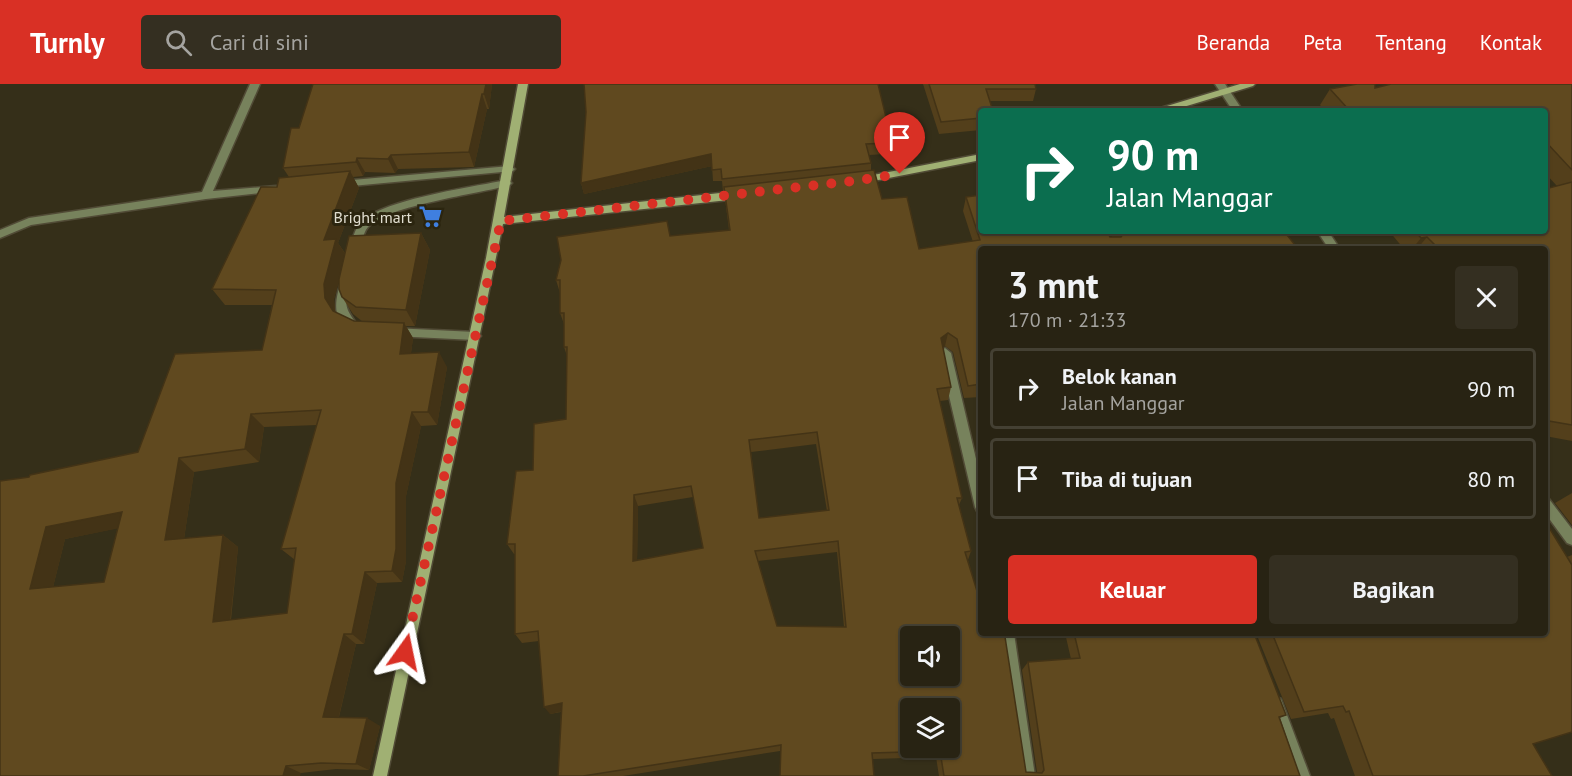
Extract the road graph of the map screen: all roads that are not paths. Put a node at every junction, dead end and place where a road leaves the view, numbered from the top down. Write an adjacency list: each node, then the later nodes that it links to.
1 (255, 84): 14 (street)
2 (523, 84): 8 (main road)
3 (1250, 84): 4 (main road)
4 (1222, 88): 5 (main road); 6 (street)
5 (1169, 108)
6 (1236, 108)
7 (978, 159): 9 (main road)
8 (510, 169): 10 (main road); 11 (street)
9 (853, 181)
10 (507, 183): 15 (main road); 17 (street)
11 (335, 184)
12 (288, 188): 14 (street)
13 (746, 194): 15 (main road)
14 (206, 195): 16 (street)
15 (501, 221): 17 (main road)
16 (0, 234)
17 (475, 336): 24 (main road)
18 (945, 353): 19 (street)
19 (978, 494)
20 (1548, 507): 21 (street)
21 (1572, 539)
22 (1008, 636): 25 (street)
23 (1269, 687): 26 (street)
24 (380, 776)
25 (1028, 776)
26 (1303, 776)

